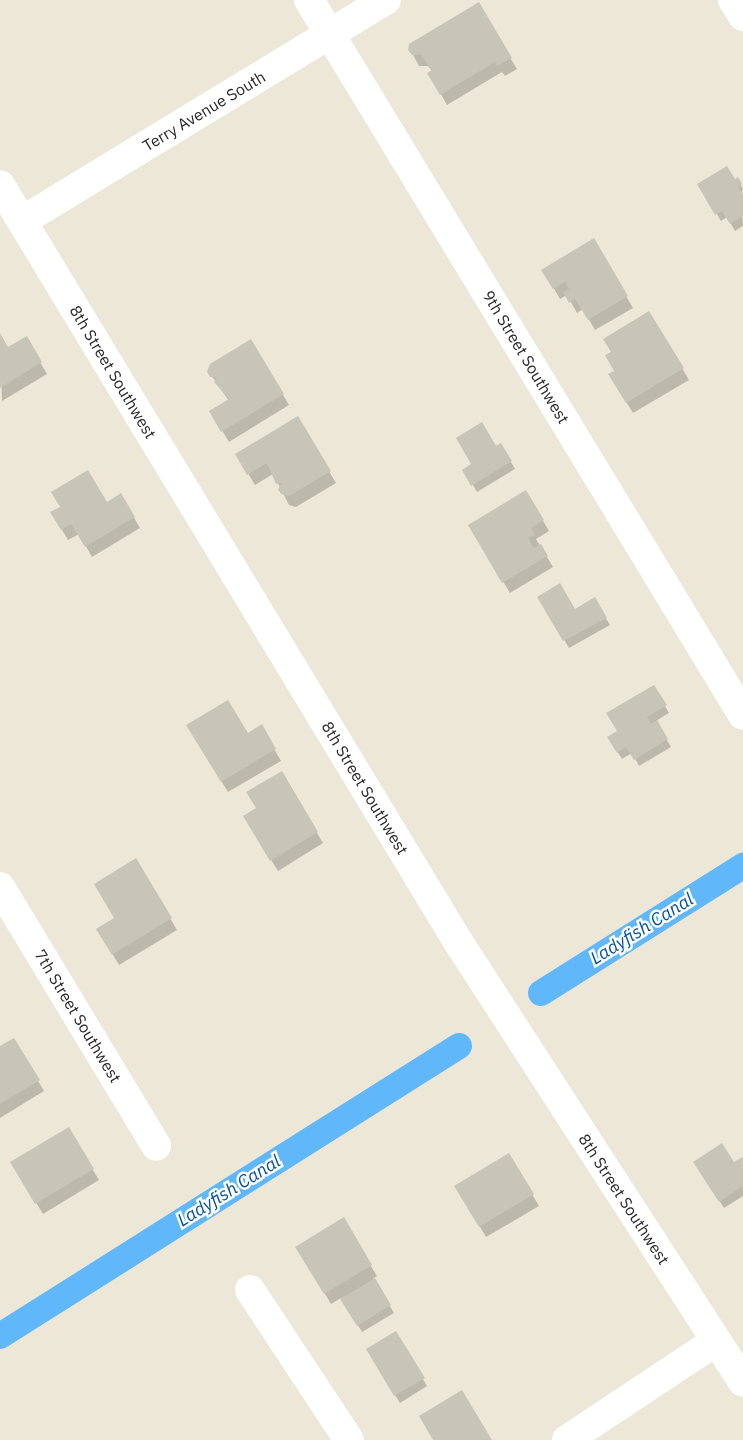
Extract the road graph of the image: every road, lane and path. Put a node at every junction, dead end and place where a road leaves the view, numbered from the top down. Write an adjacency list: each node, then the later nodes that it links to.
1 (309, 0): 5 (street, 9th Street Southwest)
2 (386, 0): 5 (street, Terry Avenue South)
3 (733, 0): 4 (street)
4 (743, 16)
5 (330, 34): 7 (street, Terry Avenue South); 8 (street, 9th Street Southwest)
6 (0, 185): 7 (street, 8th Street Southwest)
7 (22, 221): 12 (street, 8th Street Southwest)
8 (743, 715)
9 (0, 887): 10 (street, 7th Street Southwest)
10 (156, 1146)
11 (250, 1290): 14 (street)
12 (716, 1341): 13 (street, 8th Street Southwest); 15 (street)
13 (743, 1382)
14 (349, 1440)
15 (567, 1440)

